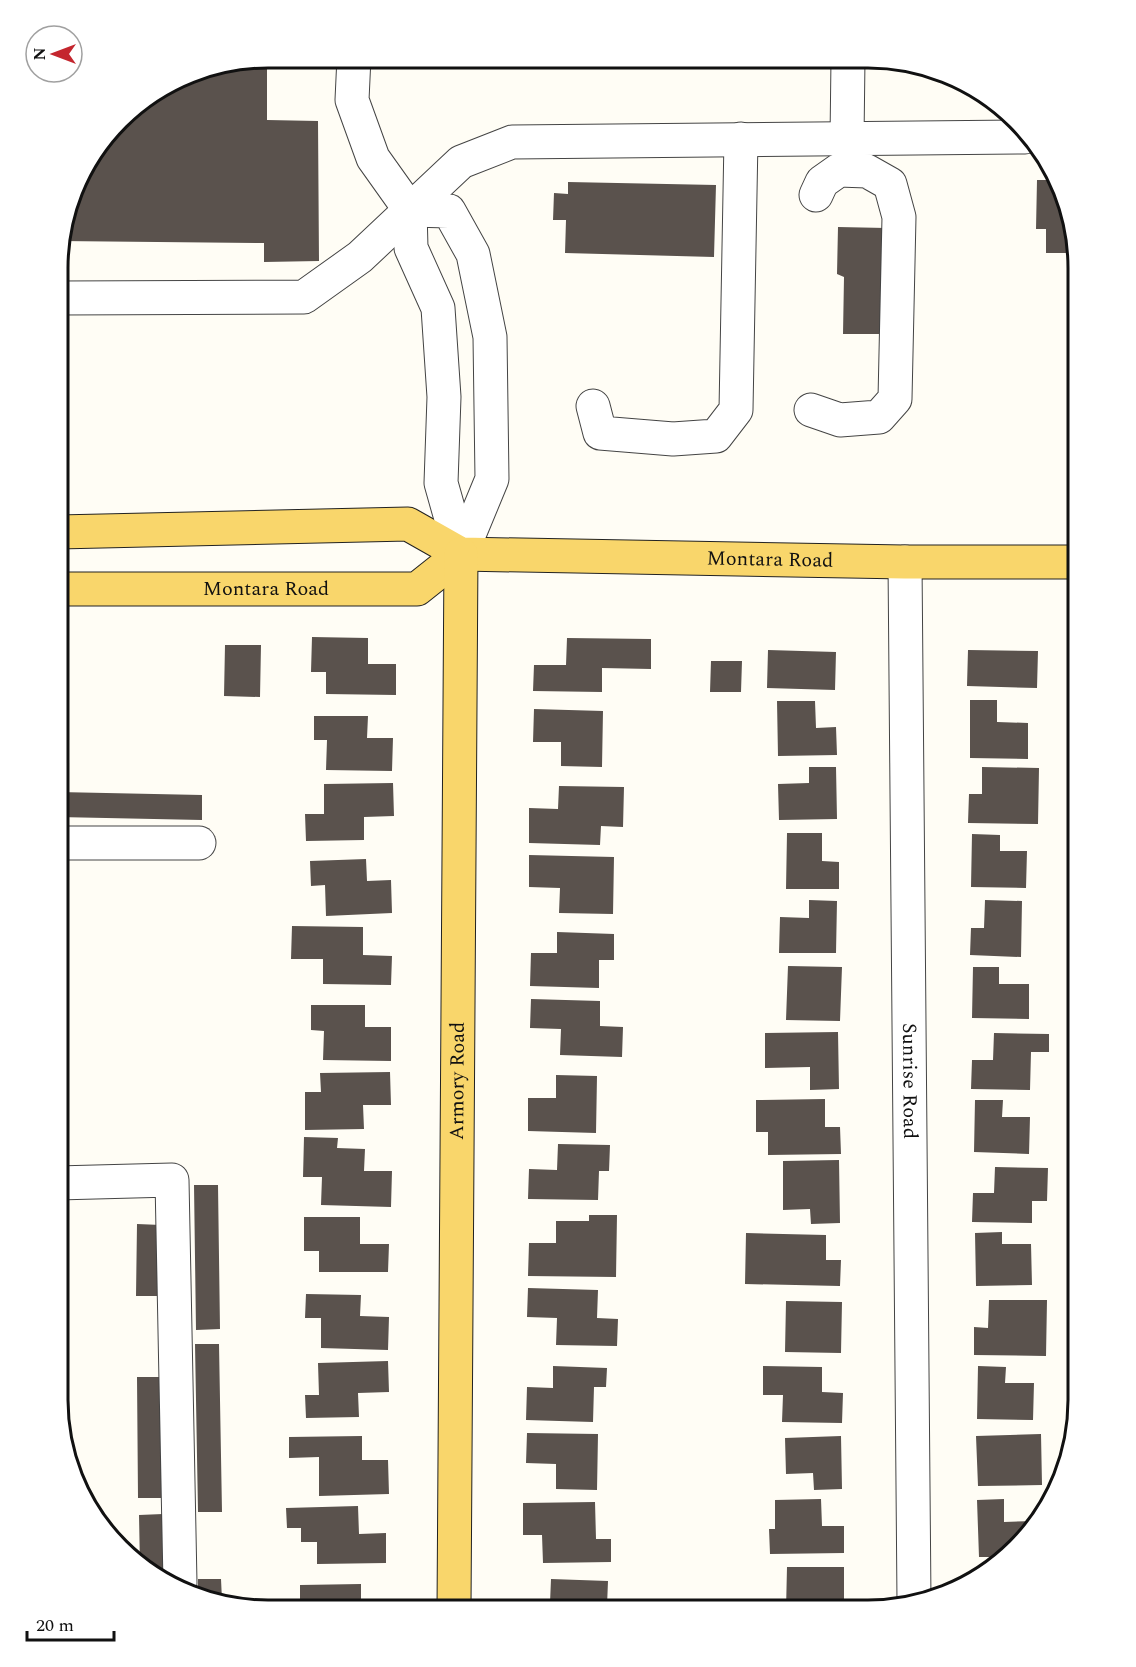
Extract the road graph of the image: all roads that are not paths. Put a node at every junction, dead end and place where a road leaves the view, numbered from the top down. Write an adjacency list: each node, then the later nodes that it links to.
1 (353, 68): 7 (street)
2 (848, 68): 5 (street)
3 (1019, 137): 5 (street)
4 (741, 139): 5 (street); 7 (street); 9 (street)
5 (847, 139)
6 (816, 195): 10 (street)
7 (410, 210): 8 (street); 12 (street); 12 (street)
8 (68, 298)
9 (593, 406)
10 (811, 410)
11 (68, 532): 12 (main road, Montara Road)
12 (461, 554): 13 (main road, Montara Road); 15 (main road, Montara Road); 21 (main road, Armory Road)
13 (905, 561): 14 (main road, Montara Road); 20 (street, Sunrise Road)
14 (1068, 562)
15 (68, 590)
16 (68, 843): 17 (street)
17 (199, 843)
18 (68, 1183): 19 (street)
19 (180, 1579)
20 (914, 1594)
21 (454, 1600)

